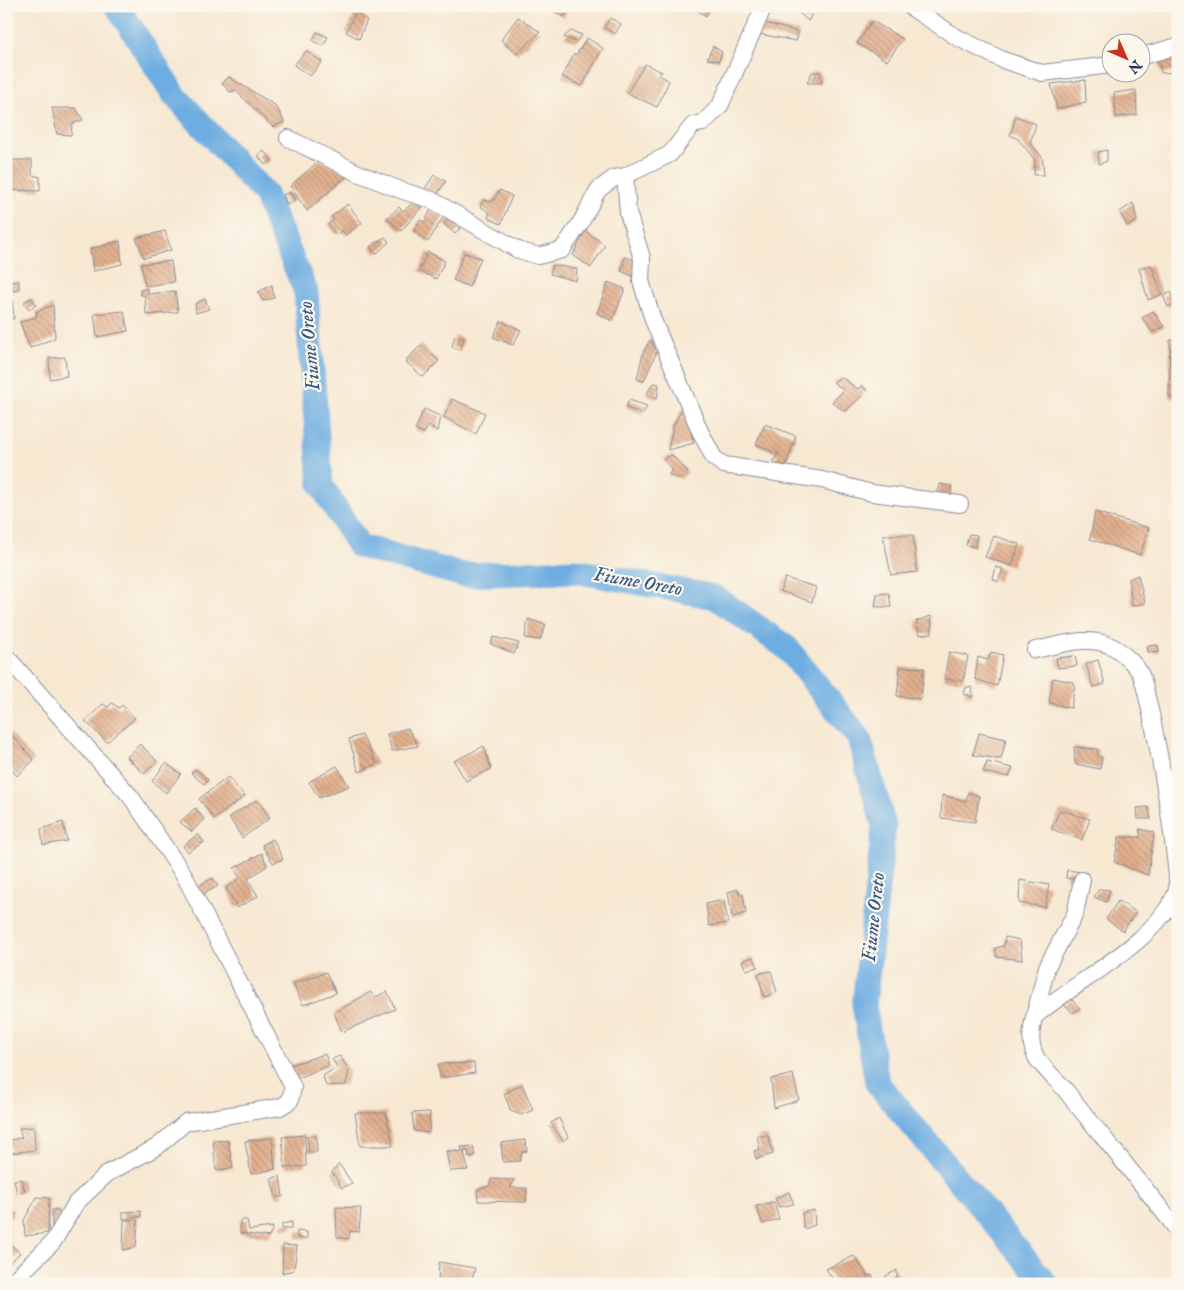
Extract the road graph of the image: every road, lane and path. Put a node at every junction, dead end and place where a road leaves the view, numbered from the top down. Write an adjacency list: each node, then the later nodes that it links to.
1 (764, 6): 7 (street)
2 (909, 6): 5 (street)
3 (1178, 46): 4 (street)
4 (1152, 53)
5 (1102, 66)
6 (288, 138): 7 (street)
7 (625, 176): 8 (street)
8 (960, 504)
9 (1035, 650): 12 (street)
10 (6, 656): 14 (street)
11 (1082, 880): 12 (street)
12 (1034, 1016): 13 (street)
13 (1178, 1231)
14 (10, 1284)

